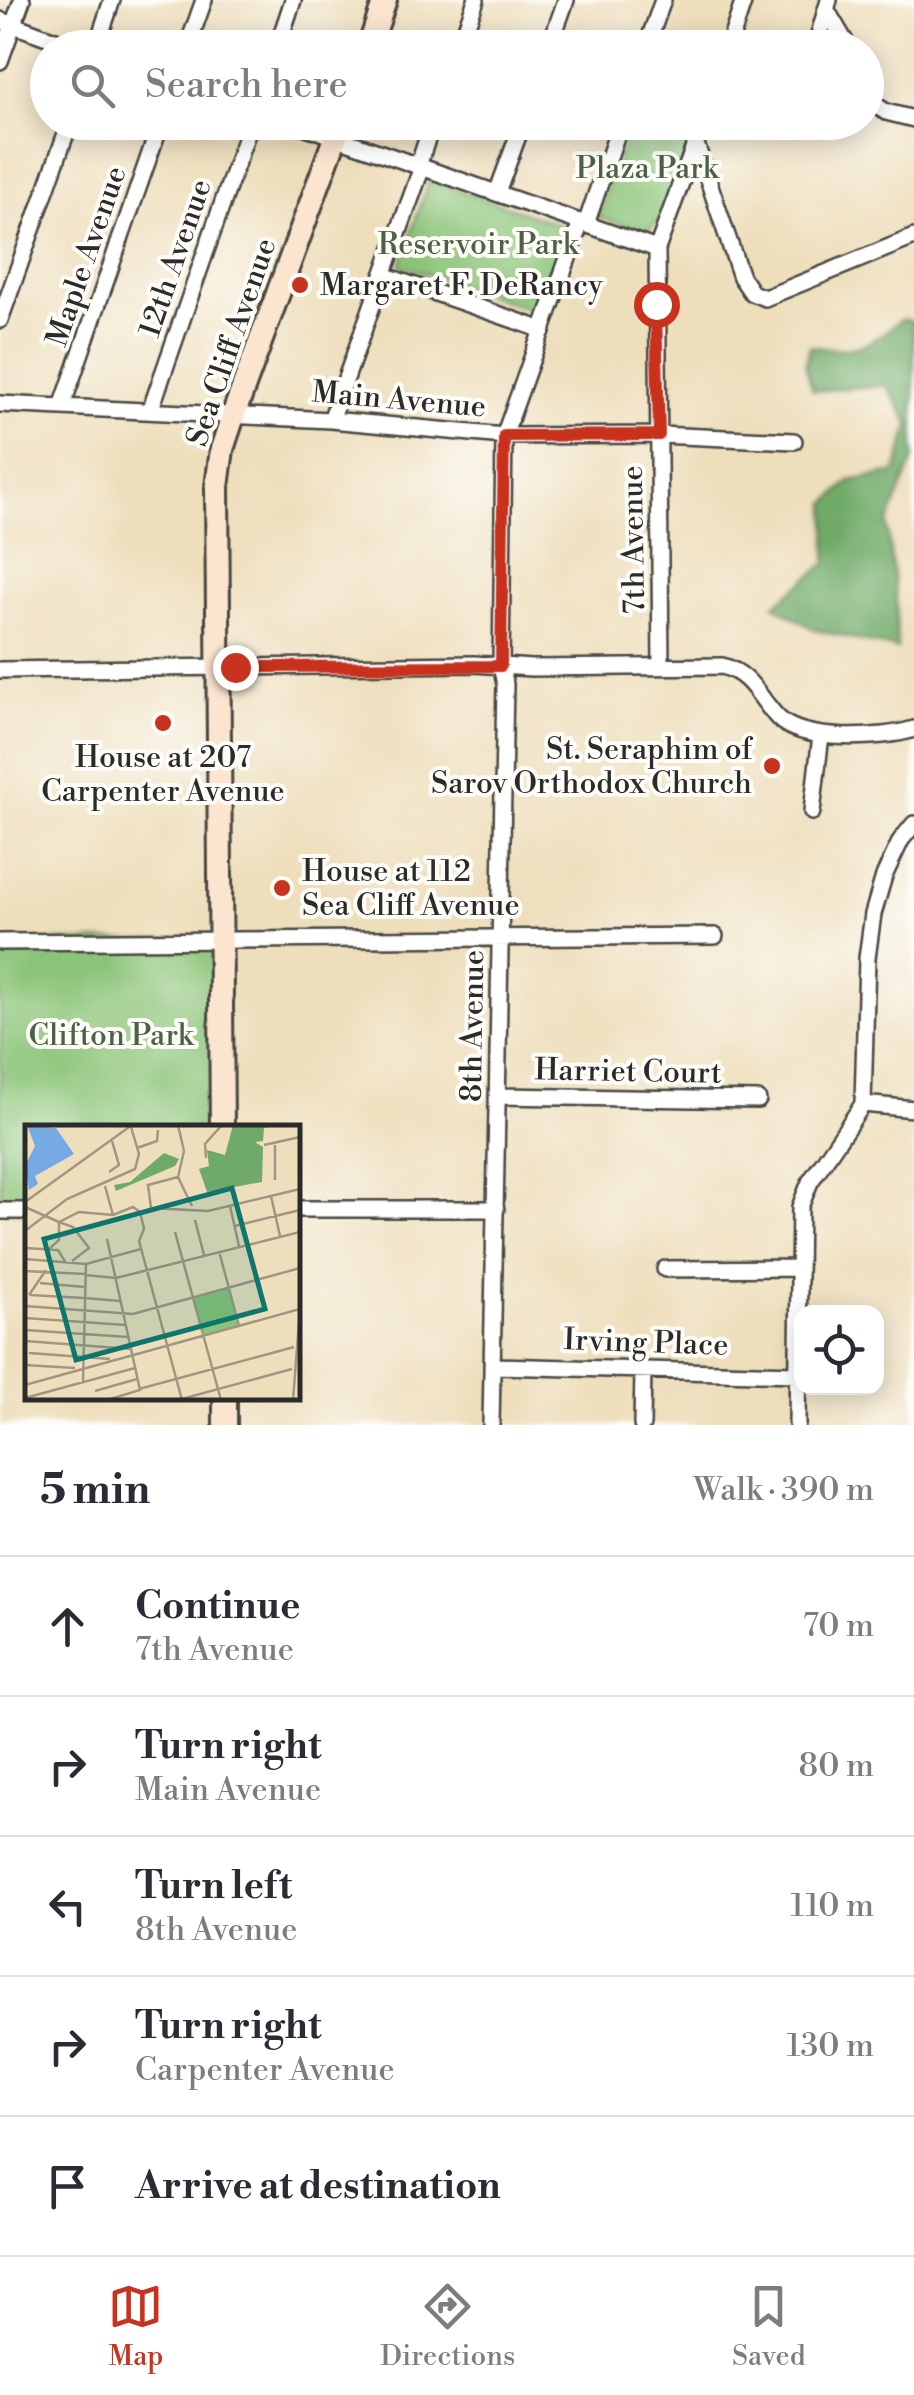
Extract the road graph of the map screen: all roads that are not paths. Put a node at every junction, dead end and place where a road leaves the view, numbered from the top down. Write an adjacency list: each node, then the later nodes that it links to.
1 (22, 0): 11 (street)
2 (112, 0): 12 (street)
3 (204, 0): 13 (street)
4 (292, 0): 14 (street)
5 (385, 0): 15 (street)
6 (476, 0): 16 (street)
7 (566, 0): 17 (street)
8 (663, 0): 18 (street)
9 (744, 0): 19 (street)
10 (827, 5): 20 (street); 21 (street)
11 (6, 22): 22 (street); 23 (street)
12 (102, 30)
13 (193, 30)
14 (282, 30)
15 (375, 30)
16 (465, 30)
17 (556, 30)
18 (652, 30)
19 (734, 30)
20 (820, 30)
21 (840, 30)
22 (30, 31)
23 (0, 61)
24 (884, 111): 25 (street)
25 (914, 119)
26 (64, 140): 41 (street)
27 (155, 140): 44 (street, Maple Avenue)
28 (245, 140): 45 (street, 12th Avenue)
29 (334, 140): 46 (street, Sea Cliff Avenue)
30 (360, 140): 35 (street)
31 (428, 140): 35 (street)
32 (516, 140): 36 (street)
33 (614, 140): 37 (street, 8th Avenue)
34 (695, 141): 38 (street); 39 (street, 7th Avenue)
35 (420, 167): 36 (street); 40 (street)
36 (497, 193): 37 (street)
37 (584, 223): 39 (street); 42 (street, 8th Avenue)
38 (914, 237)
39 (658, 249): 48 (street, 7th Avenue)
40 (384, 275): 42 (street); 47 (street)
41 (0, 320)
42 (543, 330): 49 (street, 8th Avenue)
43 (0, 404): 44 (street, Main Avenue)
44 (62, 407): 45 (street, Main Avenue)
45 (150, 411): 46 (street, Main Avenue)
46 (234, 416): 47 (street, Main Avenue); 53 (street, Sea Cliff Avenue)
47 (331, 420): 49 (street, Main Avenue)
48 (659, 435): 49 (street, Main Avenue); 50 (street, Main Avenue); 52 (street, 7th Avenue)
49 (504, 436): 51 (street, 8th Avenue)
50 (794, 441)
51 (501, 666): 52 (street); 53 (street); 59 (street, 8th Avenue)
52 (661, 666): 56 (street)
53 (218, 668): 54 (street); 61 (street, Sea Cliff Avenue)
54 (0, 670)
55 (914, 729): 56 (street)
56 (821, 735): 57 (street)
57 (812, 812)
58 (914, 824): 65 (street)
59 (501, 936): 60 (street); 61 (street); 63 (street, 8th Avenue)
60 (715, 936)
61 (220, 940): 62 (street); 67 (street, Sea Cliff Avenue)
62 (0, 942)
63 (498, 1096): 64 (street, Harriet Court); 68 (street, 8th Avenue)
64 (758, 1100)
65 (863, 1104): 66 (street); 70 (street)
66 (914, 1109)
67 (222, 1125)
68 (496, 1208): 69 (street); 73 (street, 8th Avenue)
69 (300, 1209)
70 (797, 1268): 71 (street); 72 (street)
71 (665, 1269)
72 (797, 1305)
73 (493, 1366): 74 (street, Irving Place); 77 (street, 8th Avenue)
74 (644, 1370): 75 (street, Irving Place); 78 (street)
75 (794, 1374)
76 (797, 1395): 79 (street)
77 (491, 1425)
78 (642, 1425)
79 (797, 1425)

